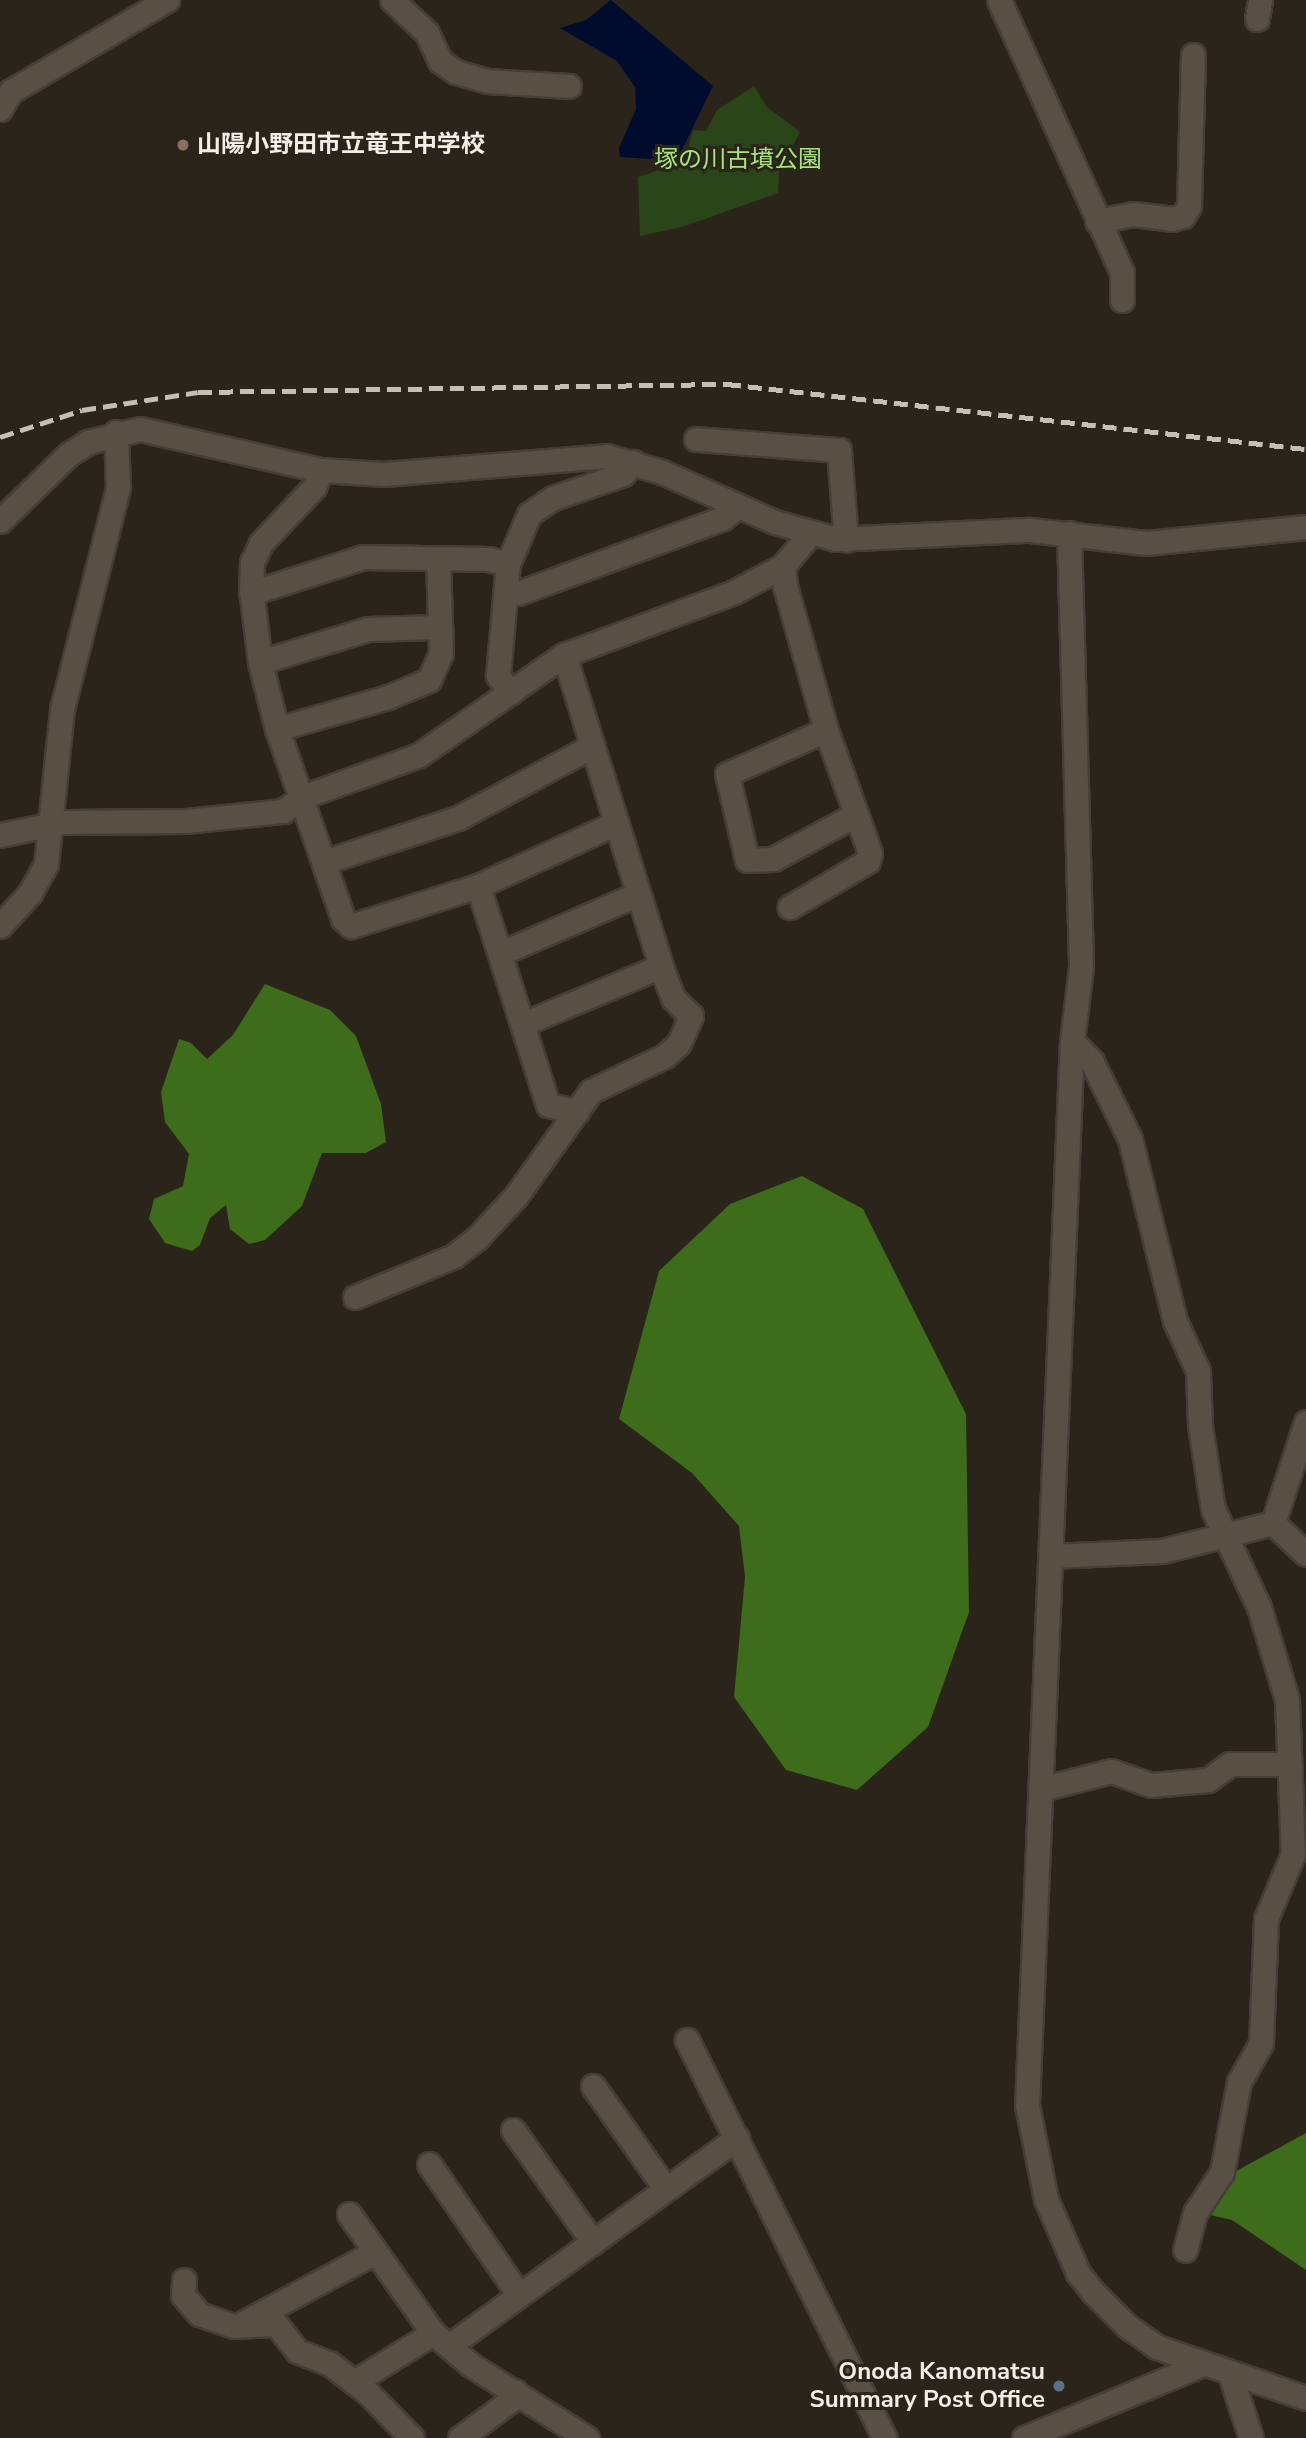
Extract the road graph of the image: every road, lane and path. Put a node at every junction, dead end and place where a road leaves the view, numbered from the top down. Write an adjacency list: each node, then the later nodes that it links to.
1 (167, 0): 6 (street)
2 (392, 0): 5 (street)
3 (999, 0): 7 (street)
4 (1193, 55): 7 (street)
5 (569, 86)
6 (0, 109)
7 (1097, 221): 8 (street)
8 (1122, 300)
9 (116, 432): 12 (street); 14 (street); 34 (street)
10 (696, 439): 18 (street)
11 (633, 462): 12 (street); 13 (street); 20 (street)
12 (321, 470): 22 (street)
13 (738, 506): 17 (street); 23 (street)
14 (0, 521)
15 (1306, 527): 16 (street)
16 (1069, 533): 18 (street); 44 (street)
17 (809, 535): 18 (street); 21 (street)
18 (846, 540)
19 (438, 558): 20 (street); 22 (street); 24 (street)
20 (508, 564): 23 (street)
21 (783, 566): 25 (street); 29 (street)
22 (251, 593): 26 (street)
23 (505, 593): 27 (street)
24 (440, 627): 26 (street); 28 (street)
25 (564, 656): 27 (street); 30 (street)
26 (260, 662): 28 (street)
27 (510, 693): 31 (street)
28 (277, 729): 31 (street)
29 (826, 730): 32 (street); 32 (street)
30 (592, 746): 33 (street); 36 (street)
31 (302, 797): 34 (street); 36 (street)
32 (855, 816): 39 (street)
33 (616, 823): 37 (street); 38 (street)
34 (49, 824): 35 (street); 40 (street)
35 (0, 835)
36 (324, 862): 37 (street)
37 (478, 886): 41 (street)
38 (638, 894): 41 (street); 42 (street)
39 (790, 907)
40 (0, 926)
41 (501, 953): 43 (street)
42 (661, 966): 43 (street); 45 (street)
43 (525, 1023): 45 (street)
44 (1072, 1041): 51 (street); 53 (street)
45 (577, 1111): 46 (street)
46 (355, 1297)
47 (1306, 1422): 49 (street)
48 (1288, 1436): 49 (street)
49 (1284, 1483): 50 (street)
50 (1273, 1523): 51 (street); 52 (street)
51 (1222, 1534): 53 (street); 54 (street)
52 (1306, 1554)
53 (1051, 1556): 56 (street)
54 (1296, 1713): 55 (street)
55 (1288, 1764): 56 (street); 65 (street)
56 (1041, 1789): 71 (street)
57 (687, 2040): 60 (street)
58 (593, 2086): 62 (street)
59 (513, 2130): 64 (street)
60 (737, 2138): 62 (street); 79 (street)
61 (429, 2164): 68 (street)
62 (666, 2189): 64 (street)
63 (349, 2214): 66 (street)
64 (593, 2242): 68 (street)
65 (1185, 2250)
66 (375, 2252): 69 (street); 70 (street)
67 (184, 2280): 69 (street)
68 (519, 2295): 70 (street)
69 (243, 2324): 73 (street)
70 (442, 2339): 73 (street); 74 (street)
71 (1203, 2364): 72 (street); 80 (street)
72 (1230, 2374): 75 (street); 81 (street)
73 (354, 2382): 76 (street)
74 (515, 2391): 77 (street); 78 (street)
75 (1306, 2398)
76 (412, 2438)
77 (460, 2438)
78 (587, 2438)
79 (885, 2438)
80 (1024, 2438)
81 (1251, 2438)

